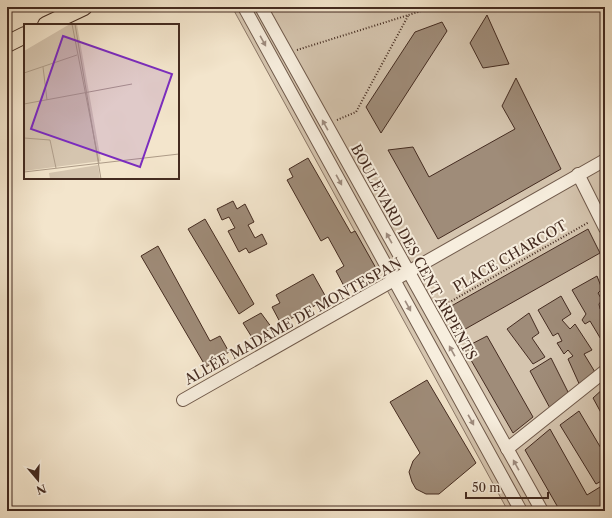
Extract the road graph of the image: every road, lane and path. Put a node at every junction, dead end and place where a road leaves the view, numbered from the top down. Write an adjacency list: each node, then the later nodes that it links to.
1 (84, 7): 6 (main road)
2 (244, 7): 16 (street, one-way to 16)
3 (260, 7): 9 (street, BOULEVARD DES CENT ARPENTS)
4 (434, 7): 5 (path)
5 (409, 15): 9 (path); 10 (path)
6 (48, 24)
7 (24, 36): 8 (main road)
8 (7, 44)
9 (287, 54): 10 (street, BOULEVARD DES CENT ARPENTS, one-way to 9)
10 (325, 125): 15 (street, BOULEVARD DES CENT ARPENTS, one-way to 10)
11 (605, 160): 12 (street, ALLÉE MADAME DE MONTESPAN)
12 (578, 174): 13 (street); 15 (street, ALLÉE MADAME DE MONTESPAN)
13 (599, 216): 14 (street); 17 (path, PLACE CHARCOT)
14 (605, 228)
15 (409, 273): 16 (street, ALLÉE MADAME DE MONTESPAN); 17 (street, BOULEVARD DES CENT ARPENTS)
16 (394, 281): 19 (street, ALLÉE MADAME DE MONTESPAN); 21 (street, one-way to 21)
17 (431, 313): 20 (street, BOULEVARD DES CENT ARPENTS, one-way to 17)
18 (605, 372): 20 (street)
19 (183, 400)
20 (507, 448): 22 (street, BOULEVARD DES CENT ARPENTS, one-way to 20)
21 (521, 511)
22 (542, 511)

